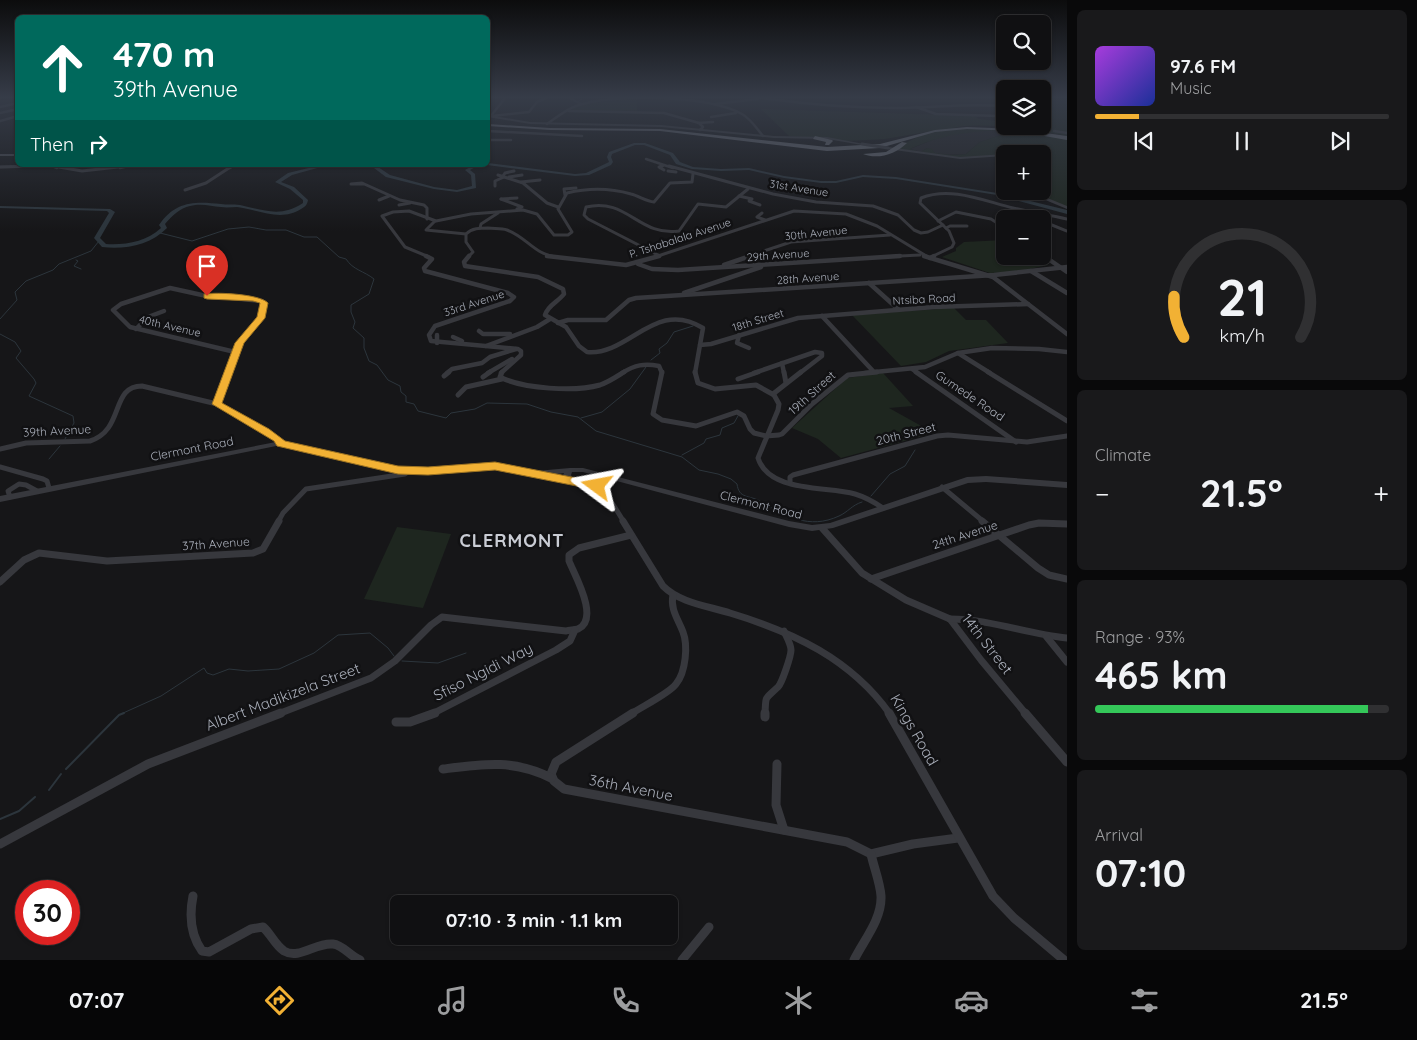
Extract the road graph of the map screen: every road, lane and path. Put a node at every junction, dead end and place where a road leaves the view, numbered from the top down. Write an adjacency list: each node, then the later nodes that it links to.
1 (755, 142): 12 (highway)
2 (761, 142): 9 (highway)
3 (776, 142): 8 (highway)
4 (783, 142): 11 (highway)
5 (842, 142): 11 (highway)
6 (859, 142): 7 (highway)
7 (862, 142): 12 (street, bridge)
8 (889, 142)
9 (900, 142)
10 (907, 142): 12 (highway)
11 (827, 144)
12 (899, 149): 15 (street)
13 (0, 155): 14 (main road)
14 (15, 155)
15 (996, 156)
16 (646, 159): 17 (street, 31st Avenue)
17 (663, 165): 24 (street, 31st Avenue); 24 (street)
18 (0, 167): 19 (street)
19 (15, 167)
20 (54, 167): 21 (street)
21 (123, 167)
22 (231, 167): 37 (street)
23 (514, 171): 28 (street)
24 (676, 171): 25 (street, 31st Avenue)
25 (692, 174): 36 (street, 31st Avenue); 39 (street)
26 (498, 175): 28 (street)
27 (522, 175): 28 (street)
28 (505, 177): 30 (street); 33 (street)
29 (540, 180): 30 (street)
30 (521, 182): 34 (street)
31 (363, 184): 40 (street)
32 (533, 185): 34 (street)
33 (495, 186)
34 (529, 188): 51 (street)
35 (578, 188): 39 (street)
36 (748, 189): 41 (street); 66 (street, 31st Avenue)
37 (185, 190)
38 (501, 193): 43 (street)
39 (565, 195): 51 (street)
40 (390, 196): 44 (street); 47 (street)
41 (739, 196): 48 (street); 72 (street)
42 (517, 198): 43 (street)
43 (501, 199): 56 (street)
44 (379, 200)
45 (761, 200): 48 (street)
46 (1049, 200): 53 (street)
47 (412, 202): 49 (street); 59 (street)
48 (754, 203): 50 (street)
49 (400, 205)
50 (760, 205)
51 (558, 207): 56 (street, 33rd Avenue)
52 (1011, 208): 54 (street); 58 (street); 62 (street)
53 (1067, 208)
54 (1016, 210)
55 (500, 212): 56 (street, 33rd Avenue); 61 (street, 33rd Avenue); 67 (street)
56 (516, 212)
57 (762, 214): 60 (street)
58 (1067, 219)
59 (427, 220): 61 (street, 33rd Avenue); 99 (street, 33rd Avenue)
60 (765, 220): 70 (street, P. Tshabalala Avenue); 72 (street, P. Tshabalala Avenue)
61 (435, 221): 69 (street)
62 (938, 221): 63 (street); 66 (street)
63 (996, 222)
64 (1051, 225): 68 (street)
65 (966, 226): 66 (street)
66 (944, 227): 73 (street)
67 (480, 228): 69 (street, P. Tshabalala Avenue); 75 (street, P. Tshabalala Avenue)
68 (1067, 231)
69 (466, 234): 90 (street)
70 (891, 235): 71 (street, P. Tshabalala Avenue); 78 (street, 30th Avenue)
71 (920, 255): 73 (street, P. Tshabalala Avenue); 76 (street, 29th Avenue)
72 (660, 256): 75 (street, P. Tshabalala Avenue)
73 (930, 258): 82 (street, P. Tshabalala Avenue)
74 (1051, 261): 79 (street)
75 (638, 264): 78 (street, 29th Avenue)
76 (761, 265): 78 (street, 29th Avenue); 85 (street)
77 (1067, 267): 79 (street, 28th Avenue)
78 (717, 268)
79 (1062, 269): 80 (street, 28th Avenue); 81 (street)
80 (1031, 271): 82 (street, 28th Avenue); 84 (street)
81 (1067, 272)
82 (988, 274): 83 (street, 28th Avenue); 86 (street)
83 (869, 283): 85 (street, 28th Avenue); 87 (street)
84 (1067, 294)
85 (682, 295): 91 (street, 28th Avenue)
86 (1028, 304): 87 (street, Ntsiba Road); 95 (street)
87 (898, 309): 89 (street, Ntsiba Road)
88 (164, 311): 92 (street)
89 (822, 316): 97 (street, 18th Street); 109 (street)
90 (550, 320): 91 (street); 94 (street)
91 (558, 323): 101 (street)
92 (136, 329): 104 (street, 40th Avenue); 104 (street, 40th Avenue)
93 (479, 331): 94 (street)
94 (517, 334): 100 (street)
95 (1067, 334)
96 (437, 335): 99 (street)
97 (739, 335): 101 (street, 18th Street); 102 (street)
98 (453, 338): 100 (street)
99 (437, 343): 100 (street)
100 (486, 345): 103 (street)
101 (700, 345): 115 (street)
102 (749, 348)
103 (520, 350): 110 (street); 111 (street); 112 (street)
104 (235, 352): 117 (street, 40th Avenue)
105 (1067, 352): 106 (street, 19th Street)
106 (958, 353): 108 (street, 19th Street); 118 (street)
107 (782, 363): 113 (street); 114 (street); 114 (street)
108 (912, 369): 109 (street, 19th Street); 121 (street, Gumede Road)
109 (873, 371): 119 (street, 19th Street)
110 (444, 376)
111 (483, 377)
112 (502, 379): 116 (street); 119 (street)
113 (738, 379)
114 (786, 383): 115 (street)
115 (773, 394): 119 (street)
116 (458, 395)
117 (217, 404): 122 (street, 39th Avenue); 123 (street, 39th Avenue)
118 (1067, 421)
119 (768, 436): 129 (street)
120 (1067, 436): 121 (street, 20th Street)
121 (1016, 442): 129 (street, 20th Street)
122 (281, 443): 126 (street, Clermont Road); 132 (street, Clermont Road)
123 (0, 449)
124 (0, 467): 132 (street)
125 (570, 470): 127 (street, Clermont Road); 128 (street); 136 (street, Clermont Road)
126 (409, 471): 127 (street, Clermont Road); 141 (street, 37th Avenue)
127 (536, 474): 128 (street, Clermont Road)
128 (570, 480): 137 (street, Clermont Road)
129 (790, 484): 134 (street)
130 (1067, 485): 131 (street, Clermont Road)
131 (942, 487): 134 (street, Clermont Road); 138 (street)
132 (49, 488): 133 (street, Clermont Road)
133 (0, 499)
134 (883, 508): 136 (street, Clermont Road)
135 (1067, 524): 138 (street, 24th Avenue)
136 (822, 528): 139 (street, 14th Street)
137 (631, 535): 142 (street, Clermont Road); 144 (street)
138 (999, 536): 139 (street, 24th Avenue); 140 (street)
139 (871, 579): 143 (street, 14th Street)
140 (1067, 579)
141 (0, 582)
142 (673, 595): 145 (street, Kings Road); 154 (street)
143 (950, 620): 146 (street); 151 (street, 14th Street)
144 (575, 630): 150 (street, Sfiso Ngidi Way); 157 (street, Albert Madikizela Street)
145 (784, 631): 149 (street); 156 (street, Kings Road)
146 (1046, 636): 147 (street); 148 (street)
147 (1067, 638)
148 (1067, 662)
149 (765, 717)
150 (396, 722)
151 (1067, 762)
152 (777, 764): 155 (street)
153 (443, 770): 154 (street, 36th Avenue)
154 (552, 778): 155 (street, 36th Avenue)
155 (784, 830): 158 (street, 36th Avenue)
156 (958, 838): 158 (street); 164 (street, Kings Road)
157 (0, 844)
158 (871, 854): 163 (street)
159 (193, 896): 161 (street)
160 (709, 927): 162 (street)
161 (360, 960)
162 (682, 960)
163 (854, 960)
164 (1064, 960)

